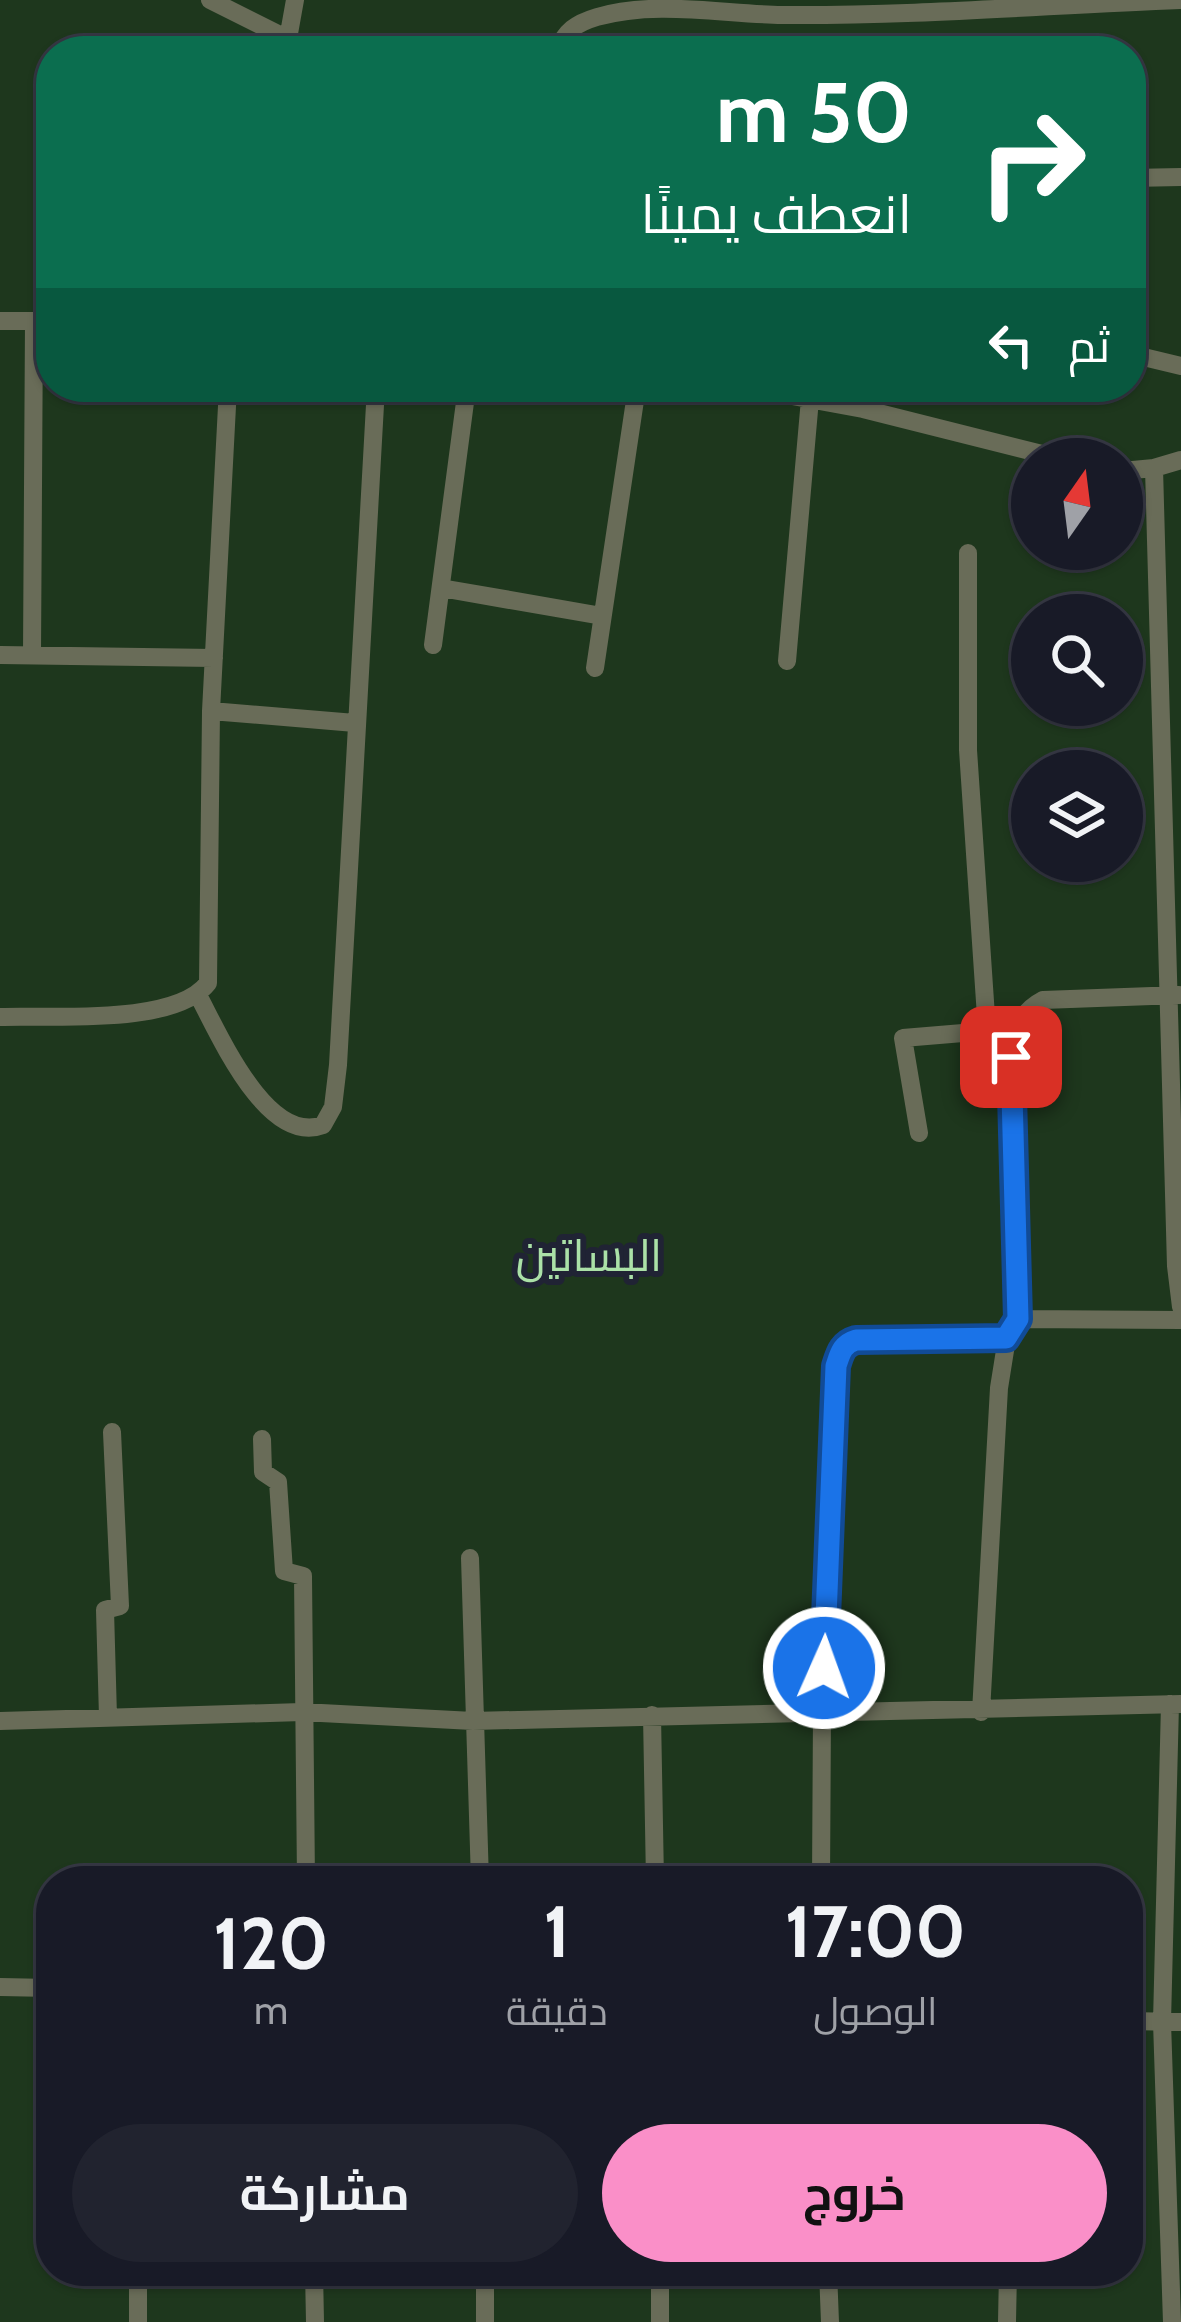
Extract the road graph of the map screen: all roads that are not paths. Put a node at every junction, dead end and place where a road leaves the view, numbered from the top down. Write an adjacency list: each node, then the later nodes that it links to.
1 (210, 0): 5 (lane)
2 (295, 0): 6 (lane)
3 (1180, 0): 4 (lane)
4 (1101, 2): 7 (lane)
5 (282, 36)
6 (289, 36)
7 (564, 36)
8 (1181, 177): 9 (lane)
9 (1146, 178)
10 (0, 321): 11 (lane)
11 (36, 321)
12 (1146, 358): 13 (lane)
13 (1181, 366)
14 (40, 402): 30 (lane)
15 (228, 402): 31 (lane)
16 (375, 402): 35 (lane)
17 (465, 402): 26 (lane)
18 (635, 402): 27 (lane)
19 (810, 402): 32 (lane)
20 (823, 402): 21 (lane)
21 (1011, 447)
22 (1181, 460): 23 (lane)
23 (1154, 468): 24 (lane); 37 (lane)
24 (1143, 469)
25 (968, 553): 40 (lane)
26 (441, 588): 27 (lane); 28 (lane)
27 (602, 616): 33 (lane)
28 (433, 645)
29 (0, 655): 30 (lane)
30 (32, 655): 31 (lane)
31 (214, 658): 34 (lane)
32 (787, 662)
33 (595, 668)
34 (212, 711): 35 (lane); 36 (lane)
35 (355, 723): 36 (lane)
36 (198, 995): 38 (lane)
37 (1175, 995): 39 (lane); 42 (lane)
38 (0, 1017)
39 (1019, 1021): 40 (lane); 43 (lane)
40 (987, 1031): 41 (lane)
41 (920, 1133)
42 (1181, 1307)
43 (1018, 1319): 44 (lane); 45 (lane)
44 (1181, 1320)
45 (1006, 1338): 50 (lane); 52 (lane)
46 (112, 1432): 54 (lane)
47 (262, 1439): 51 (lane)
48 (470, 1558): 56 (lane)
49 (1176, 1704): 52 (lane); 63 (lane)
50 (822, 1711): 52 (lane); 53 (lane); 60 (lane)
51 (302, 1712): 54 (lane); 56 (lane); 57 (lane)
52 (981, 1712)
53 (652, 1715): 56 (lane); 59 (lane)
54 (108, 1717): 55 (lane)
55 (0, 1721)
56 (473, 1721): 58 (lane)
57 (306, 1866)
58 (479, 1866)
59 (655, 1866)
60 (821, 1866)
61 (0, 1987): 62 (lane)
62 (36, 1988)
63 (1171, 2022): 76 (lane)
64 (138, 2286): 70 (lane)
65 (314, 2286): 71 (lane)
66 (485, 2286): 72 (lane)
67 (660, 2286): 73 (lane)
68 (829, 2286): 74 (lane)
69 (1008, 2286): 75 (lane)
70 (139, 2322)
71 (314, 2322)
72 (485, 2322)
73 (661, 2322)
74 (830, 2322)
75 (1007, 2322)
76 (1172, 2322)

